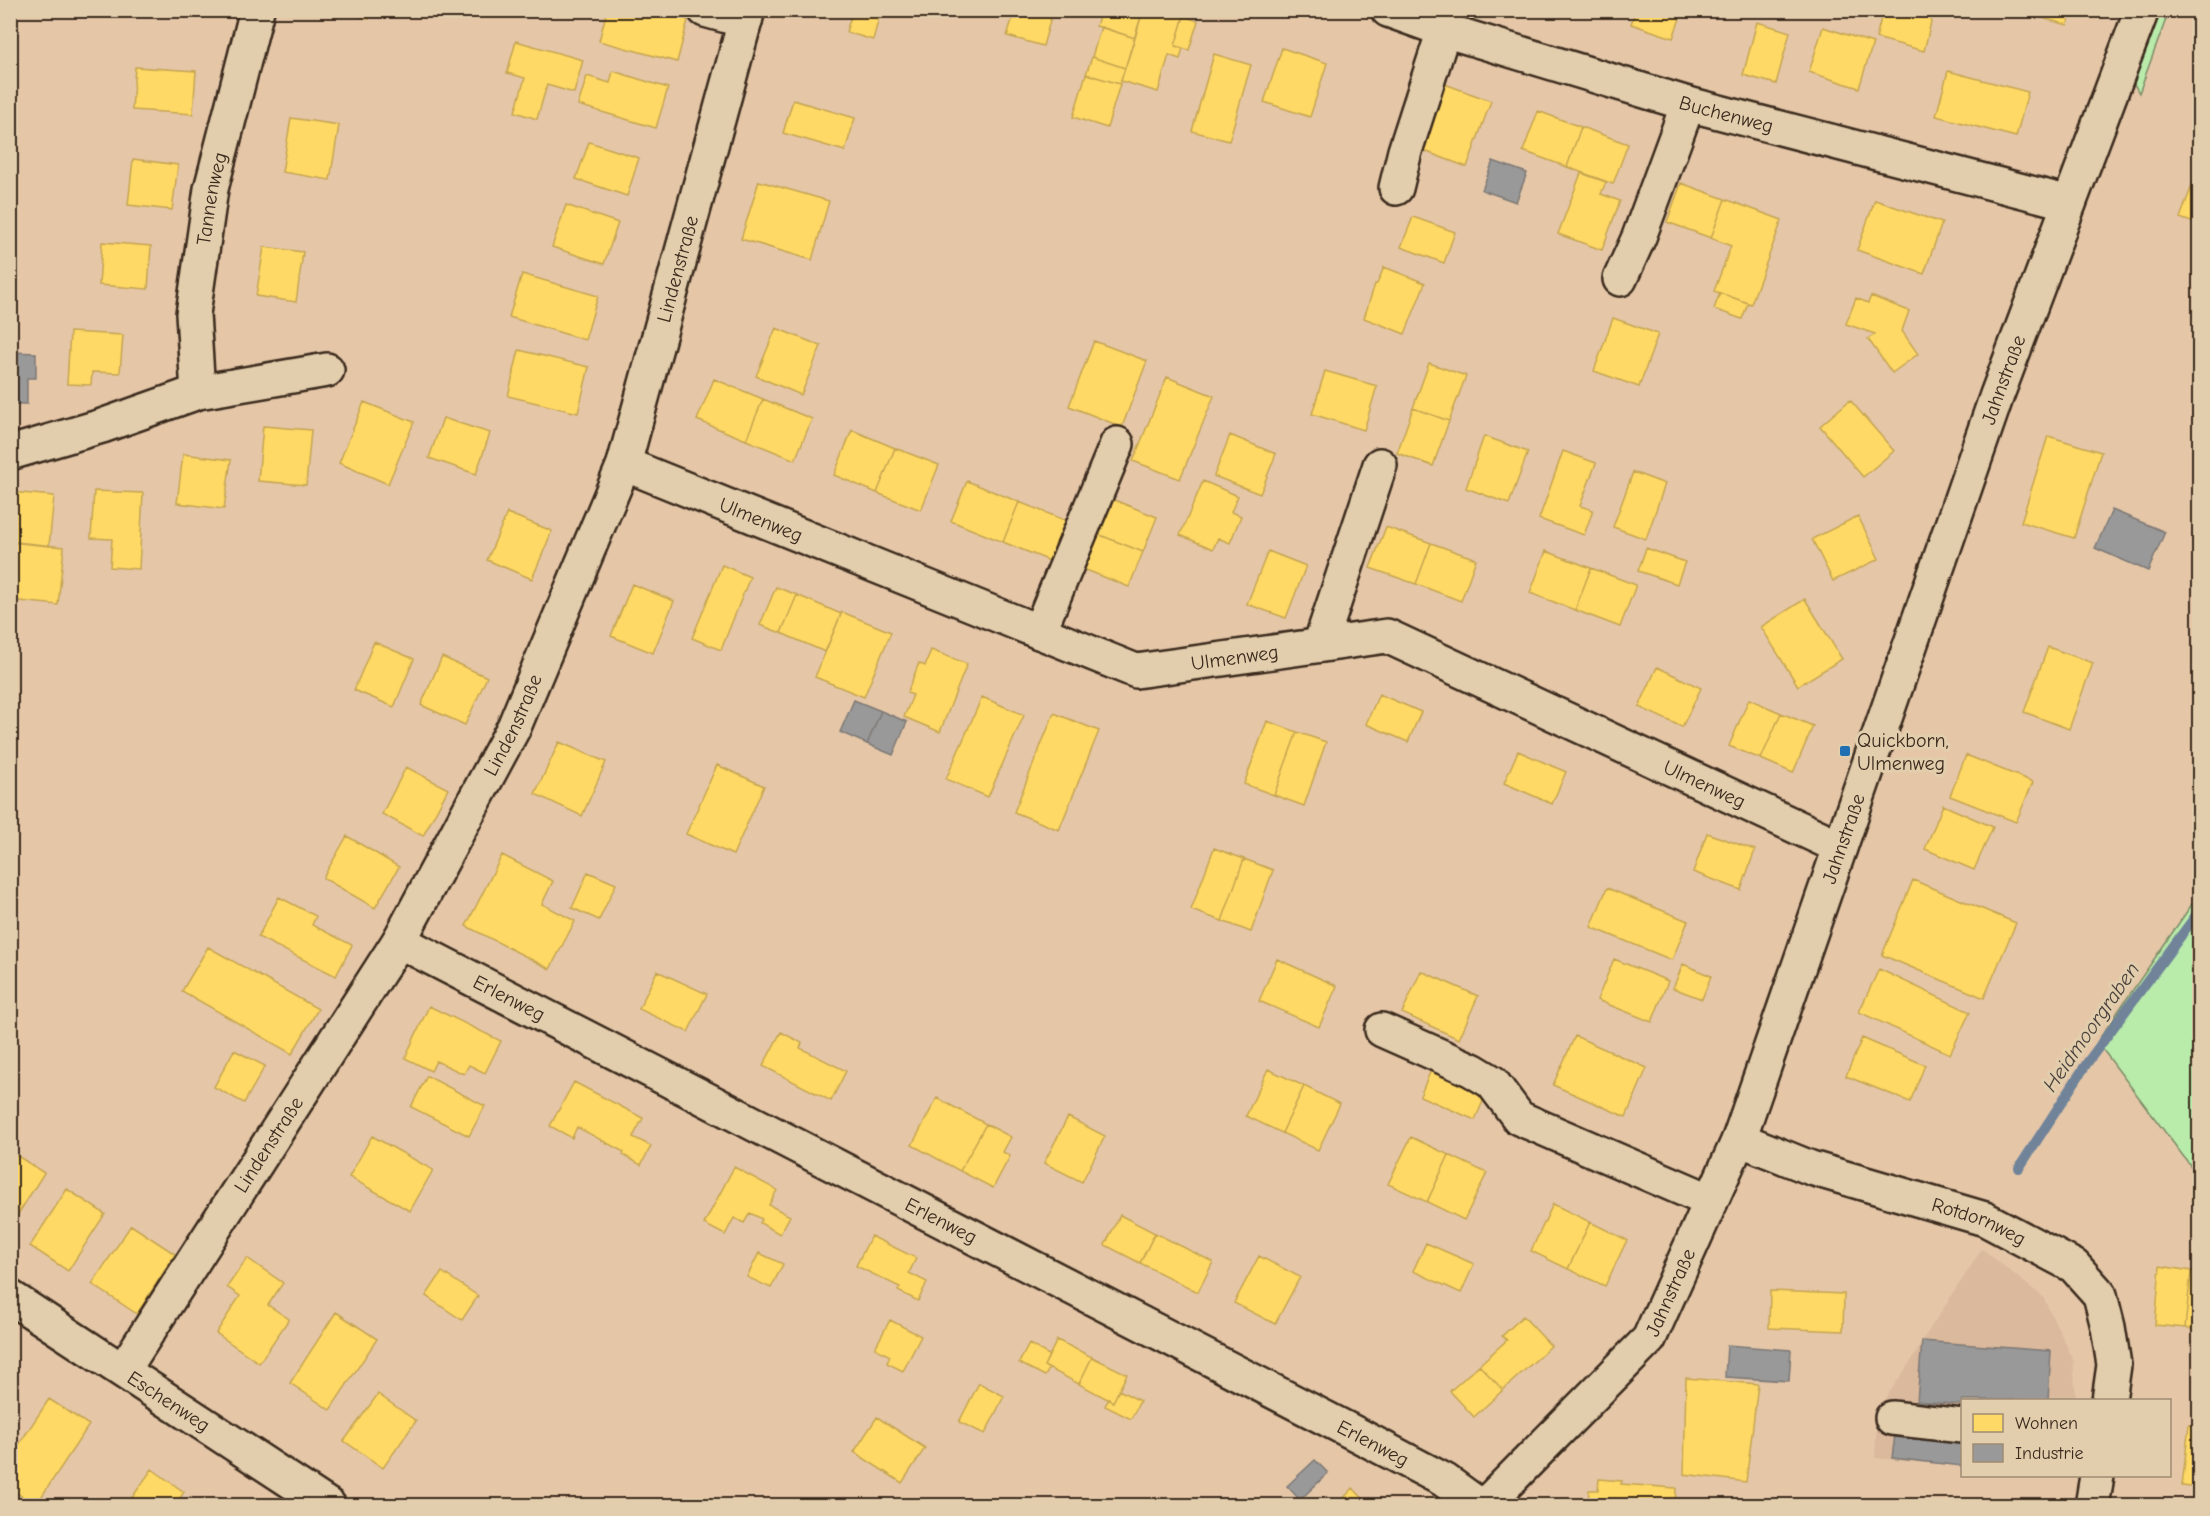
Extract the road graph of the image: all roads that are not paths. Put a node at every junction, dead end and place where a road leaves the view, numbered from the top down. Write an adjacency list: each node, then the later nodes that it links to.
1 (256, 10): 12 (street, Tannenweg)
2 (705, 10): 5 (street)
3 (1388, 10): 6 (street, Buchenweg)
4 (2142, 10): 9 (street, Jahnstraße)
5 (746, 16): 15 (street, Lindenstraße)
6 (1444, 30): 7 (street, Buchenweg); 8 (street)
7 (1688, 104): 9 (street, Buchenweg); 10 (street)
8 (1396, 188)
9 (2069, 203): 19 (street, Jahnstraße)
10 (1620, 279)
11 (327, 370): 12 (street)
12 (198, 392): 14 (street)
13 (1117, 444): 17 (street)
14 (10, 453)
15 (624, 464): 17 (street, Ulmenweg); 20 (street, Lindenstraße)
16 (1380, 465): 18 (street)
17 (1039, 632): 18 (street, Ulmenweg)
18 (1320, 645): 19 (street, Ulmenweg)
19 (1840, 846): 22 (street, Jahnstraße)
20 (399, 941): 25 (street, Lindenstraße); 31 (street, Erlenweg)
21 (1382, 1030): 23 (street)
22 (1739, 1139): 23 (street, Jahnstraße); 26 (street, Rotdornweg)
23 (1711, 1201): 32 (street, Jahnstraße)
24 (10, 1297): 25 (street, Eschenweg)
25 (124, 1369): 30 (street, Eschenweg)
26 (2109, 1399)
27 (1892, 1418): 28 (street)
28 (1961, 1426)
29 (2097, 1477): 33 (street)
30 (329, 1506)
31 (1480, 1506)
32 (1484, 1506)
33 (2092, 1506)

